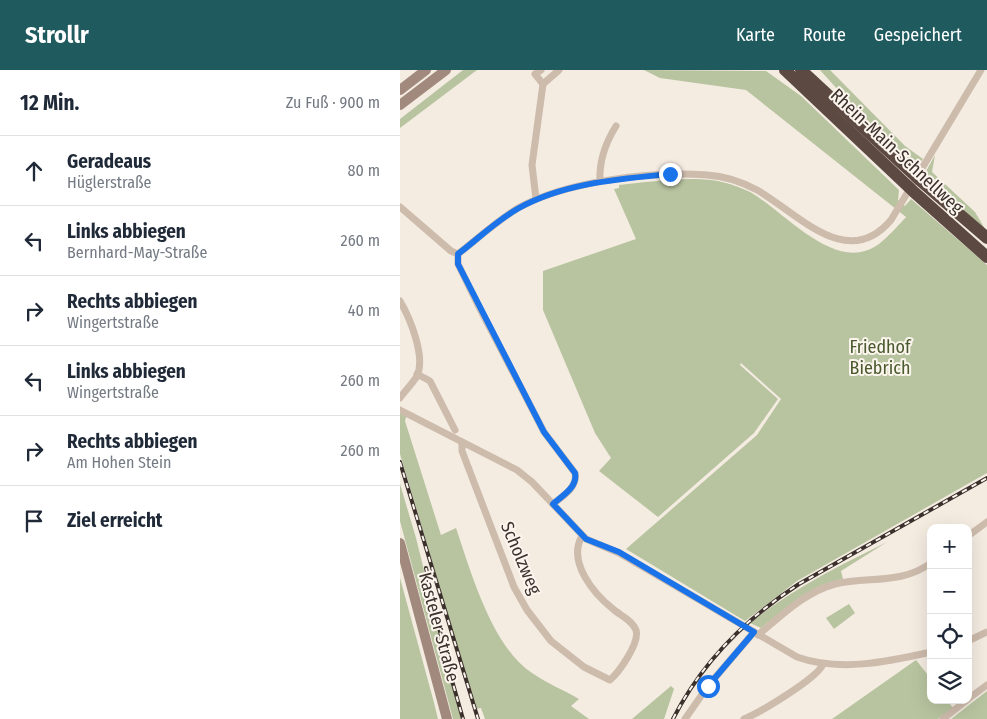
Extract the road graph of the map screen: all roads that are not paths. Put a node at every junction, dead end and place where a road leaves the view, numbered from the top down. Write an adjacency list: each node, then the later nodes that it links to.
1 (426, 70): 11 (main road)
2 (446, 70): 12 (main road)
3 (540, 70): 10 (street)
4 (559, 70): 10 (street)
5 (772, 70): 13 (highway)
6 (785, 70): 13 (highway, Rhein-Main-Schnellweg)
7 (801, 70): 14 (highway, Rhein-Main-Schnellweg)
8 (812, 70): 14 (highway)
9 (981, 70): 16 (street)
10 (543, 84): 17 (street)
11 (400, 90)
12 (400, 106)
13 (826, 110): 21 (highway, Rhein-Main-Schnellweg)
14 (844, 111): 19 (highway, Rhein-Main-Schnellweg)
15 (616, 126): 16 (street)
16 (600, 181): 17 (street)
17 (536, 199): 20 (street)
18 (400, 207): 20 (street)
19 (987, 238)
20 (458, 254): 28 (street)
21 (987, 257)
22 (400, 301): 23 (street)
23 (418, 374): 24 (street); 26 (street)
24 (400, 398)
25 (400, 410): 27 (street)
26 (456, 430)
27 (462, 442): 28 (street); 31 (street, Scholzweg)
28 (553, 504): 31 (street)
29 (987, 522): 30 (street)
30 (972, 533)
31 (582, 536): 35 (street)
32 (400, 542): 42 (main road, Kasteler Straße)
33 (927, 565): 35 (street)
34 (987, 632): 36 (street)
35 (754, 633): 38 (street); 43 (street)
36 (972, 639)
37 (927, 653): 38 (street)
38 (823, 664): 44 (street)
39 (987, 685): 40 (street)
40 (972, 697)
41 (963, 704): 45 (street)
42 (447, 719)
43 (685, 719)
44 (744, 719)
45 (942, 719)

